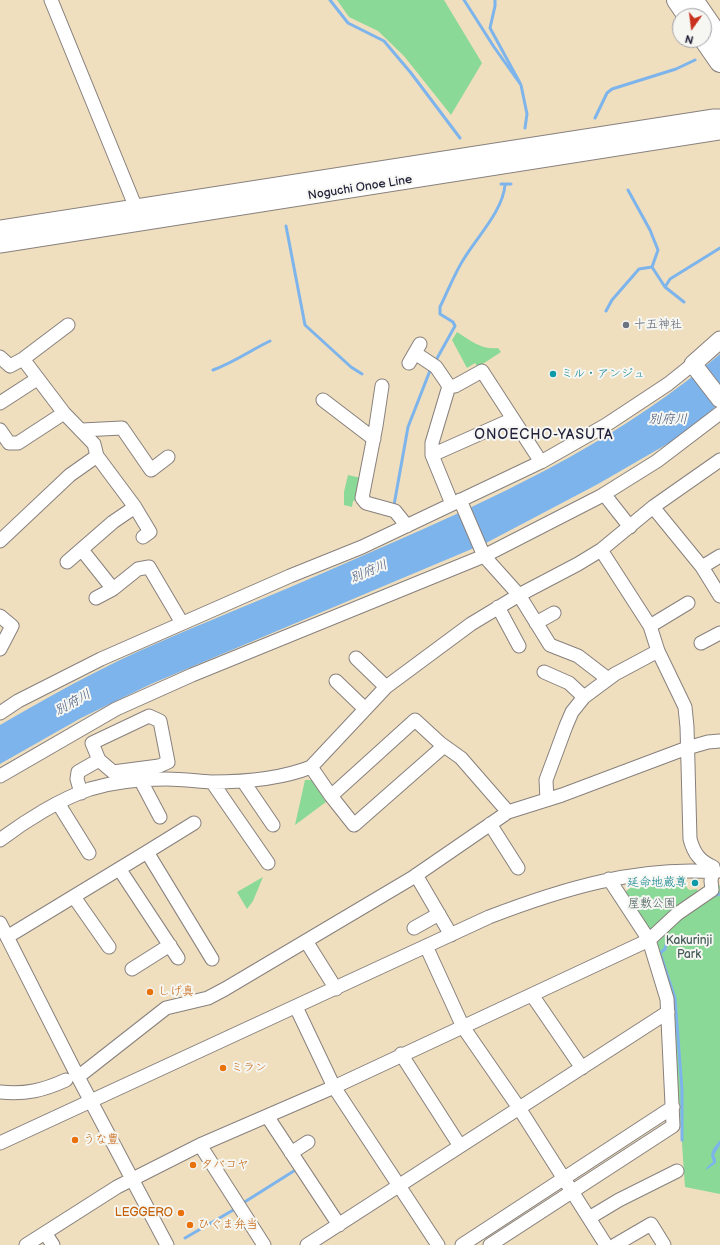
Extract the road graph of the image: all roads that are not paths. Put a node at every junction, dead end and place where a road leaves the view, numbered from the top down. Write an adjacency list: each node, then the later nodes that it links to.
1 (51, 0): 10 (street)
2 (693, 0): 5 (highway)
3 (709, 0): 4 (highway)
4 (720, 16)
5 (720, 39)
6 (710, 48): 7 (highway)
7 (720, 62)
8 (720, 118): 10 (main road, Noguchi Onoe Line)
9 (720, 131): 12 (main road, Noguchi Onoe Line)
10 (136, 208): 11 (main road, Noguchi Onoe Line)
11 (0, 229)
12 (0, 244)
13 (68, 325): 17 (street)
14 (720, 340): 18 (main road)
15 (415, 353): 21 (street)
16 (0, 357): 17 (street)
17 (23, 359): 19 (street)
18 (694, 366): 22 (main road); 35 (street)
19 (37, 379): 24 (street); 25 (street)
20 (382, 386): 30 (street)
21 (449, 386): 27 (street); 31 (street)
22 (720, 399)
23 (323, 400): 30 (street)
24 (0, 403)
25 (64, 413): 28 (street); 29 (street)
26 (720, 413): 36 (street)
27 (513, 418): 31 (street); 35 (street)
28 (0, 430)
29 (82, 430): 32 (street); 33 (street)
30 (374, 439): 40 (street)
31 (432, 455): 37 (street)
32 (96, 456): 38 (street); 43 (street)
33 (168, 457)
34 (720, 460): 39 (street)
35 (541, 462): 37 (street)
36 (604, 494): 41 (street); 46 (street)
37 (456, 502): 40 (street); 46 (street)
38 (135, 507): 42 (street); 44 (street)
39 (654, 507): 41 (street); 49 (street)
40 (407, 526): 59 (street)
41 (630, 526): 45 (street)
42 (143, 537)
43 (0, 540)
44 (82, 550): 48 (street); 50 (street)
45 (601, 550): 51 (street); 60 (street)
46 (484, 556): 51 (street); 79 (street)
47 (720, 556): 49 (street)
48 (66, 562)
49 (702, 567): 52 (street)
50 (113, 589): 53 (street); 59 (street)
51 (518, 595): 55 (street); 58 (street)
52 (720, 596)
53 (96, 598)
54 (688, 603): 60 (street)
55 (498, 607): 63 (street); 70 (street)
56 (554, 613): 58 (street)
57 (0, 616): 64 (street)
58 (536, 622): 68 (street)
59 (182, 623): 73 (street)
60 (650, 626): 65 (street)
61 (720, 633): 62 (street)
62 (701, 643)
63 (519, 646)
64 (0, 649)
65 (658, 651): 68 (street); 76 (street)
66 (356, 658): 70 (street)
67 (544, 672): 71 (street)
68 (608, 679): 71 (street)
69 (336, 681): 72 (street)
70 (386, 687): 72 (street)
71 (584, 697): 85 (street)
72 (364, 708): 78 (street)
73 (0, 712)
74 (720, 741): 76 (street)
75 (444, 746): 84 (street); 84 (street); 87 (street)
76 (687, 748): 85 (street); 98 (street)
77 (99, 760): 77 (street); 83 (street)
78 (310, 767): 81 (street); 84 (street)
79 (0, 776)
80 (141, 781): 82 (street); 83 (street); 88 (street)
81 (244, 781): 82 (street); 91 (street)
82 (212, 782): 95 (street)
83 (81, 793): 86 (street)
84 (331, 796)
85 (547, 800): 87 (street)
86 (58, 803): 92 (street); 94 (street)
87 (508, 812): 90 (street)
88 (160, 817)
89 (194, 823): 93 (street)
90 (490, 824): 96 (street); 99 (street)
91 (273, 825)
92 (0, 840)
93 (148, 852): 97 (street); 112 (street)
94 (89, 853)
95 (268, 863)
96 (518, 868)
97 (120, 870): 101 (street); 110 (street)
98 (716, 872): 100 (street); 109 (street)
99 (416, 875): 102 (street); 108 (street)
100 (609, 879): 105 (street); 109 (street)
101 (74, 897): 106 (street); 107 (street)
102 (439, 914): 104 (street); 105 (street)
103 (0, 923): 106 (street)
104 (414, 928)
105 (451, 935): 111 (street)
106 (7, 937): 122 (street)
107 (109, 940)
108 (306, 940): 115 (street); 122 (street)
109 (649, 940): 116 (street); 118 (street)
110 (170, 945): 113 (street); 114 (street)
111 (426, 946): 115 (street); 119 (street)
112 (212, 951)
113 (178, 958)
114 (132, 969)
115 (336, 989): 117 (street)
116 (534, 998): 119 (street); 121 (street)
117 (296, 1007): 123 (street); 125 (street)
118 (668, 1012): 121 (street); 126 (street)
119 (464, 1030): 120 (street); 127 (street)
120 (401, 1054): 123 (street); 132 (street)
121 (582, 1068): 127 (street)
122 (72, 1079): 124 (street); 125 (street)
123 (334, 1087): 128 (street); 137 (street)
124 (0, 1092)
125 (91, 1102): 130 (street); 135 (street)
126 (673, 1107): 136 (street); 138 (street)
127 (519, 1108): 132 (street); 136 (street)
128 (267, 1116): 131 (street); 133 (street)
129 (308, 1142): 133 (street)
130 (0, 1143)
131 (200, 1145): 135 (street); 145 (street)
132 (460, 1146): 137 (street)
133 (291, 1153): 140 (street)
134 (677, 1171): 139 (street)
135 (132, 1179): 141 (street); 144 (street)
136 (563, 1179): 138 (street); 148 (street)
137 (400, 1185): 140 (street); 147 (street)
138 (572, 1193): 139 (street); 149 (street)
139 (589, 1218): 150 (street)
140 (339, 1225): 146 (street)
141 (45, 1233): 142 (street); 143 (street)
142 (26, 1245)
143 (53, 1245)
144 (167, 1245)
145 (264, 1245)
146 (308, 1245)
147 (438, 1245)
148 (462, 1245)
149 (490, 1245)
150 (606, 1245)
151 (615, 1245): 152 (street)
152 (664, 1245)

